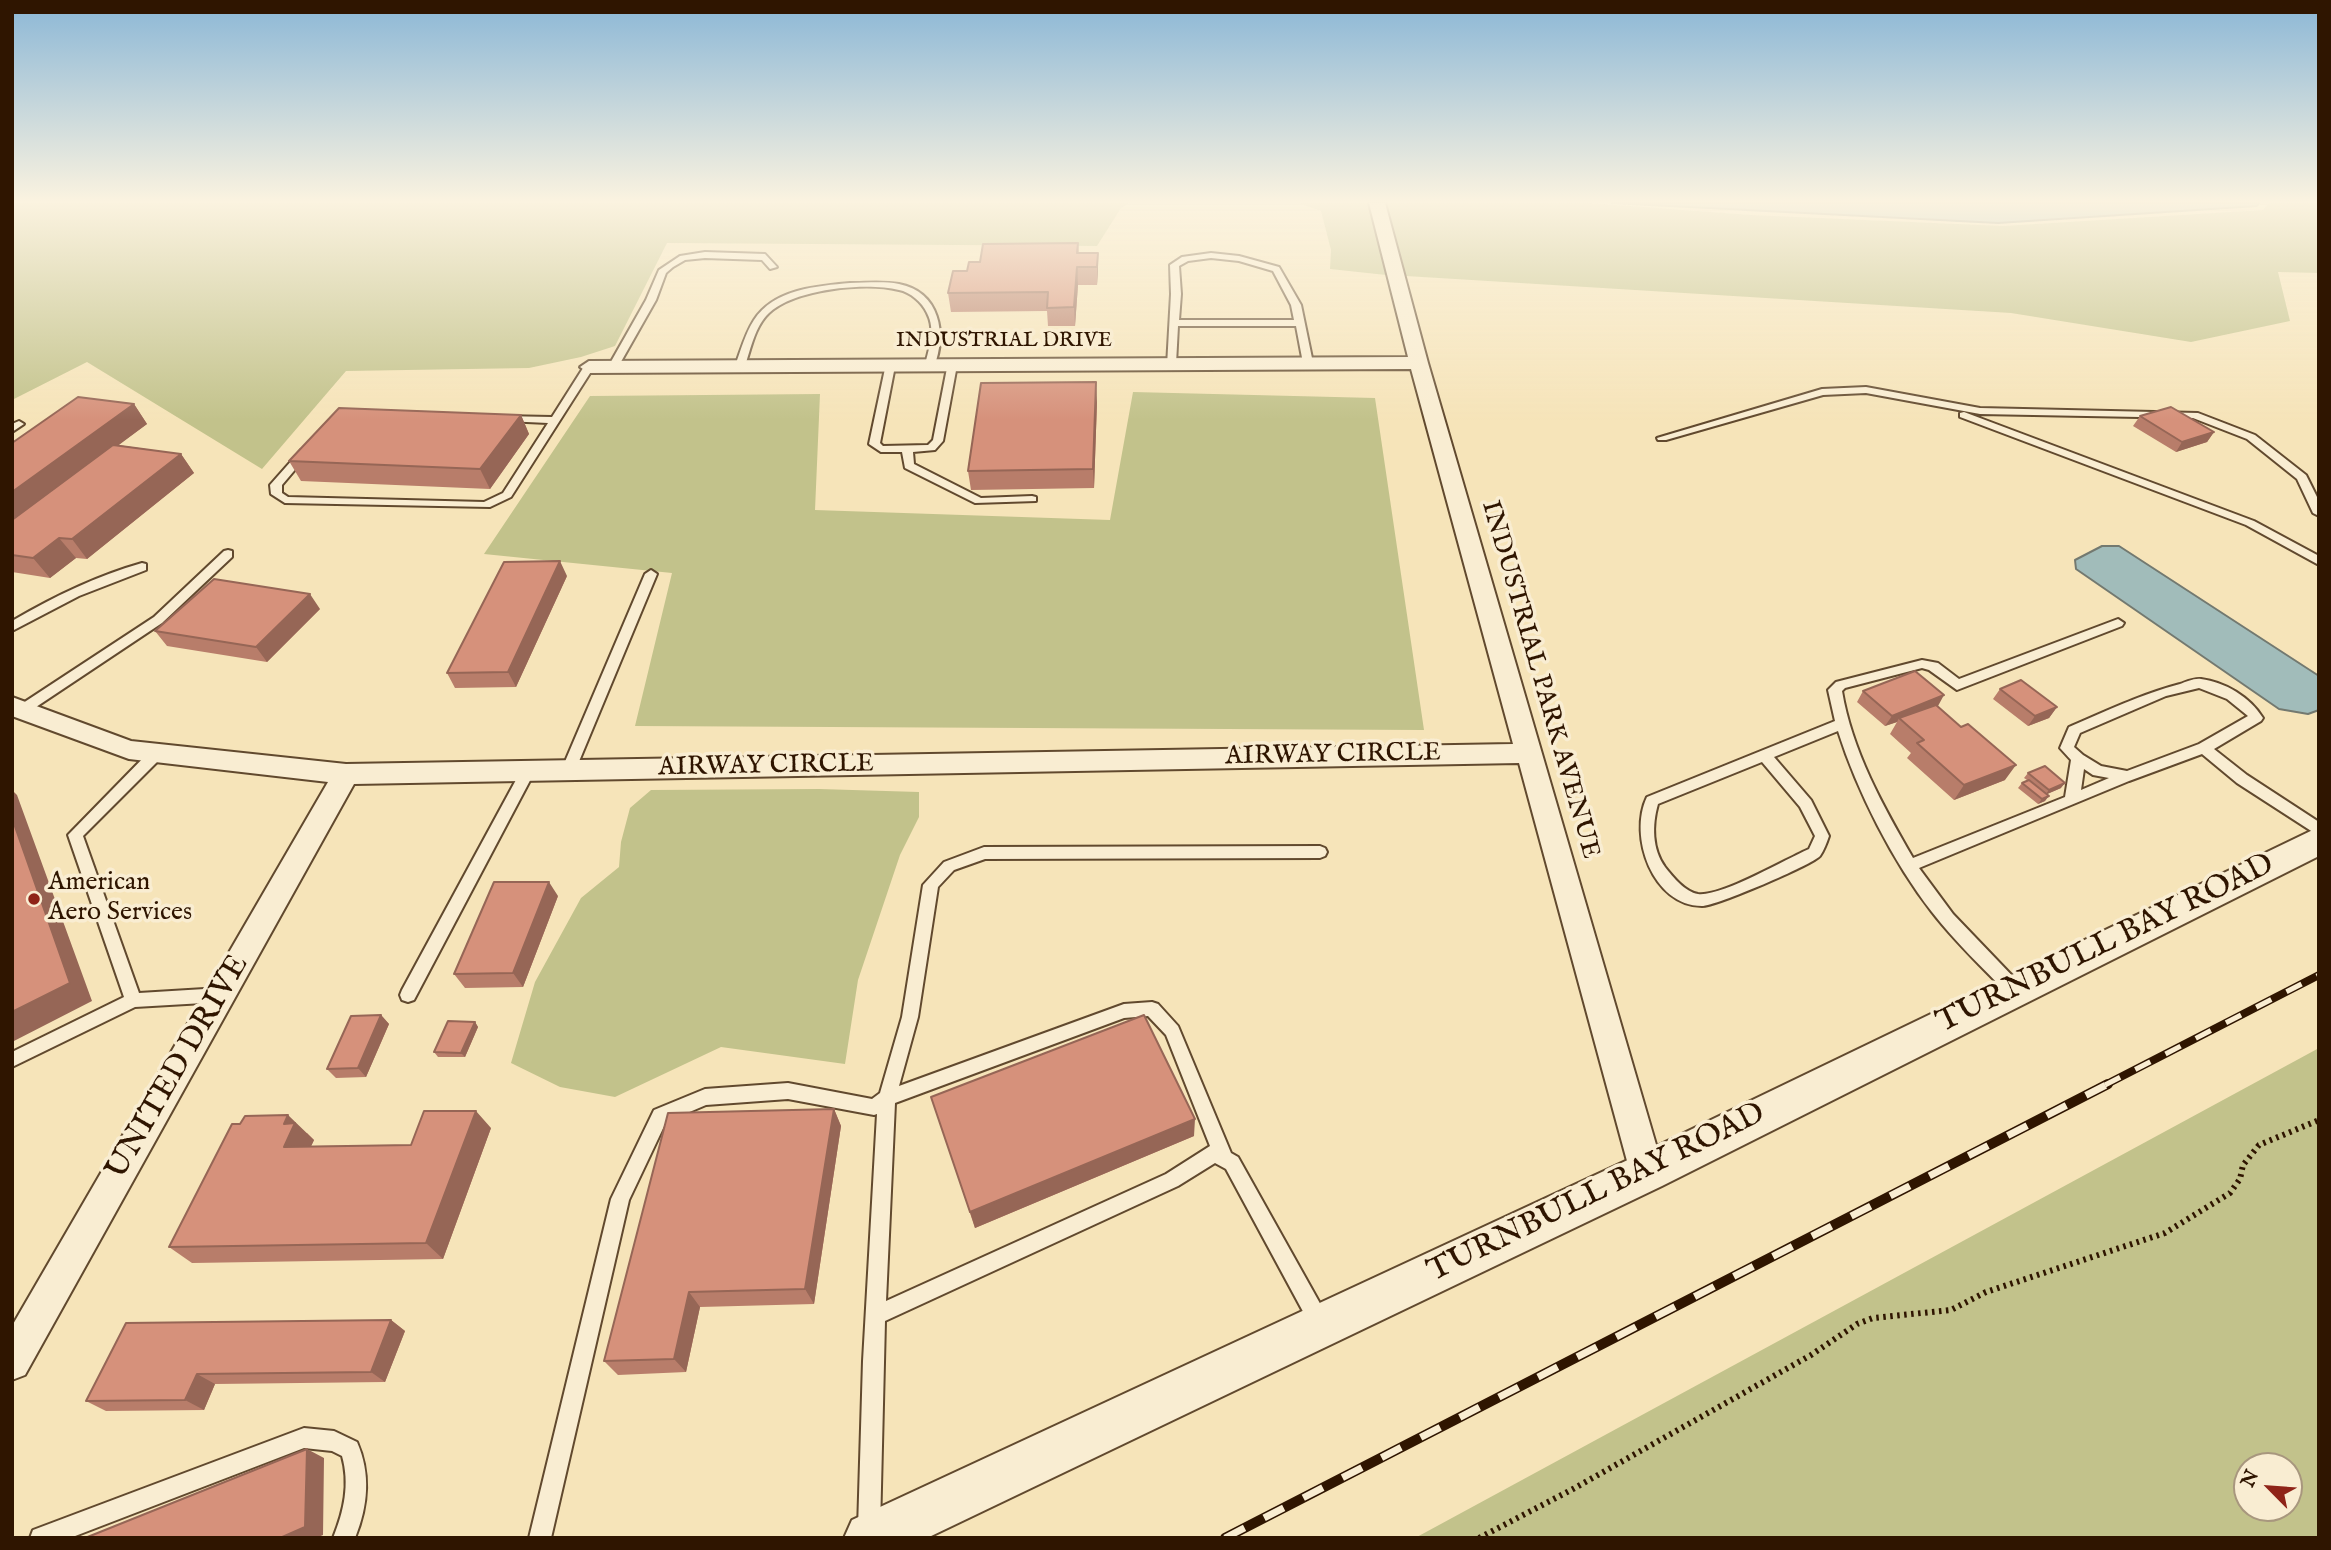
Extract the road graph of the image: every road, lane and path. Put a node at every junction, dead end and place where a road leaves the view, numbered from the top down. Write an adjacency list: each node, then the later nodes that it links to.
1 (661, 275): 15 (lane)
2 (1174, 275): 5 (lane)
3 (1279, 275): 6 (lane)
4 (1396, 275): 8 (street, INDUSTRIAL PARK AVENUE)
5 (1174, 323): 6 (lane); 9 (lane)
6 (1299, 323): 7 (lane)
7 (1308, 363): 8 (street, INDUSTRIAL DRIVE); 9 (street, INDUSTRIAL DRIVE)
8 (1419, 363): 33 (street, INDUSTRIAL PARK AVENUE)
9 (1171, 364): 11 (street, INDUSTRIAL DRIVE)
10 (930, 365): 11 (street, INDUSTRIAL DRIVE); 12 (lane); 13 (street, INDUSTRIAL DRIVE)
11 (952, 365): 21 (lane)
12 (740, 366): 13 (street, INDUSTRIAL DRIVE); 15 (street, INDUSTRIAL DRIVE)
13 (890, 366): 21 (lane)
14 (589, 367): 15 (street, INDUSTRIAL DRIVE); 18 (lane)
15 (613, 367)
16 (1933, 403): 19 (lane); 23 (lane); 25 (lane)
17 (489, 418): 18 (lane)
18 (555, 420): 20 (lane)
19 (1662, 438)
20 (311, 446)
21 (907, 449): 22 (lane)
22 (1032, 499)
23 (2319, 513)
24 (228, 554): 30 (lane)
25 (2319, 561)
26 (142, 567): 29 (lane)
27 (650, 574): 38 (lane)
28 (2118, 623): 31 (lane)
29 (12, 627)
30 (17, 708): 34 (street, AIRWAY CIRCLE)
31 (1841, 724): 35 (lane); 45 (lane)
32 (2204, 748): 36 (lane); 40 (lane); 42 (lane)
33 (1528, 753): 38 (street, AIRWAY CIRCLE); 54 (street, INDUSTRIAL PARK AVENUE)
34 (156, 754): 39 (street, AIRWAY CIRCLE); 49 (lane)
35 (1764, 755): 35 (lane)
36 (2078, 759): 40 (lane); 41 (lane)
37 (528, 771): 38 (street, AIRWAY CIRCLE); 39 (street, AIRWAY CIRCLE); 48 (lane)
38 (568, 771)
39 (346, 775): 47 (street, UNITED DRIVE)
40 (2128, 776): 41 (lane)
41 (2070, 800): 45 (lane)
42 (2319, 830)
43 (2319, 840): 46 (street, TURNBULL BAY ROAD)
44 (1320, 852): 51 (lane)
45 (1909, 866): 46 (lane)
46 (2015, 990): 54 (street, TURNBULL BAY ROAD)
47 (221, 995): 49 (lane); 57 (street, UNITED DRIVE)
48 (408, 995)
49 (133, 1000): 50 (lane)
50 (12, 1060)
51 (887, 1098): 53 (lane); 55 (lane); 60 (lane)
52 (2319, 1121): 62 (path)
53 (1224, 1158): 55 (lane); 56 (lane)
54 (1647, 1172): 56 (street, TURNBULL BAY ROAD)
55 (876, 1317): 61 (lane)
56 (1321, 1325): 61 (street, TURNBULL BAY ROAD)
57 (12, 1362)
58 (41, 1538): 59 (lane)
59 (344, 1538)
60 (540, 1538)
61 (869, 1538)
62 (1479, 1538)

